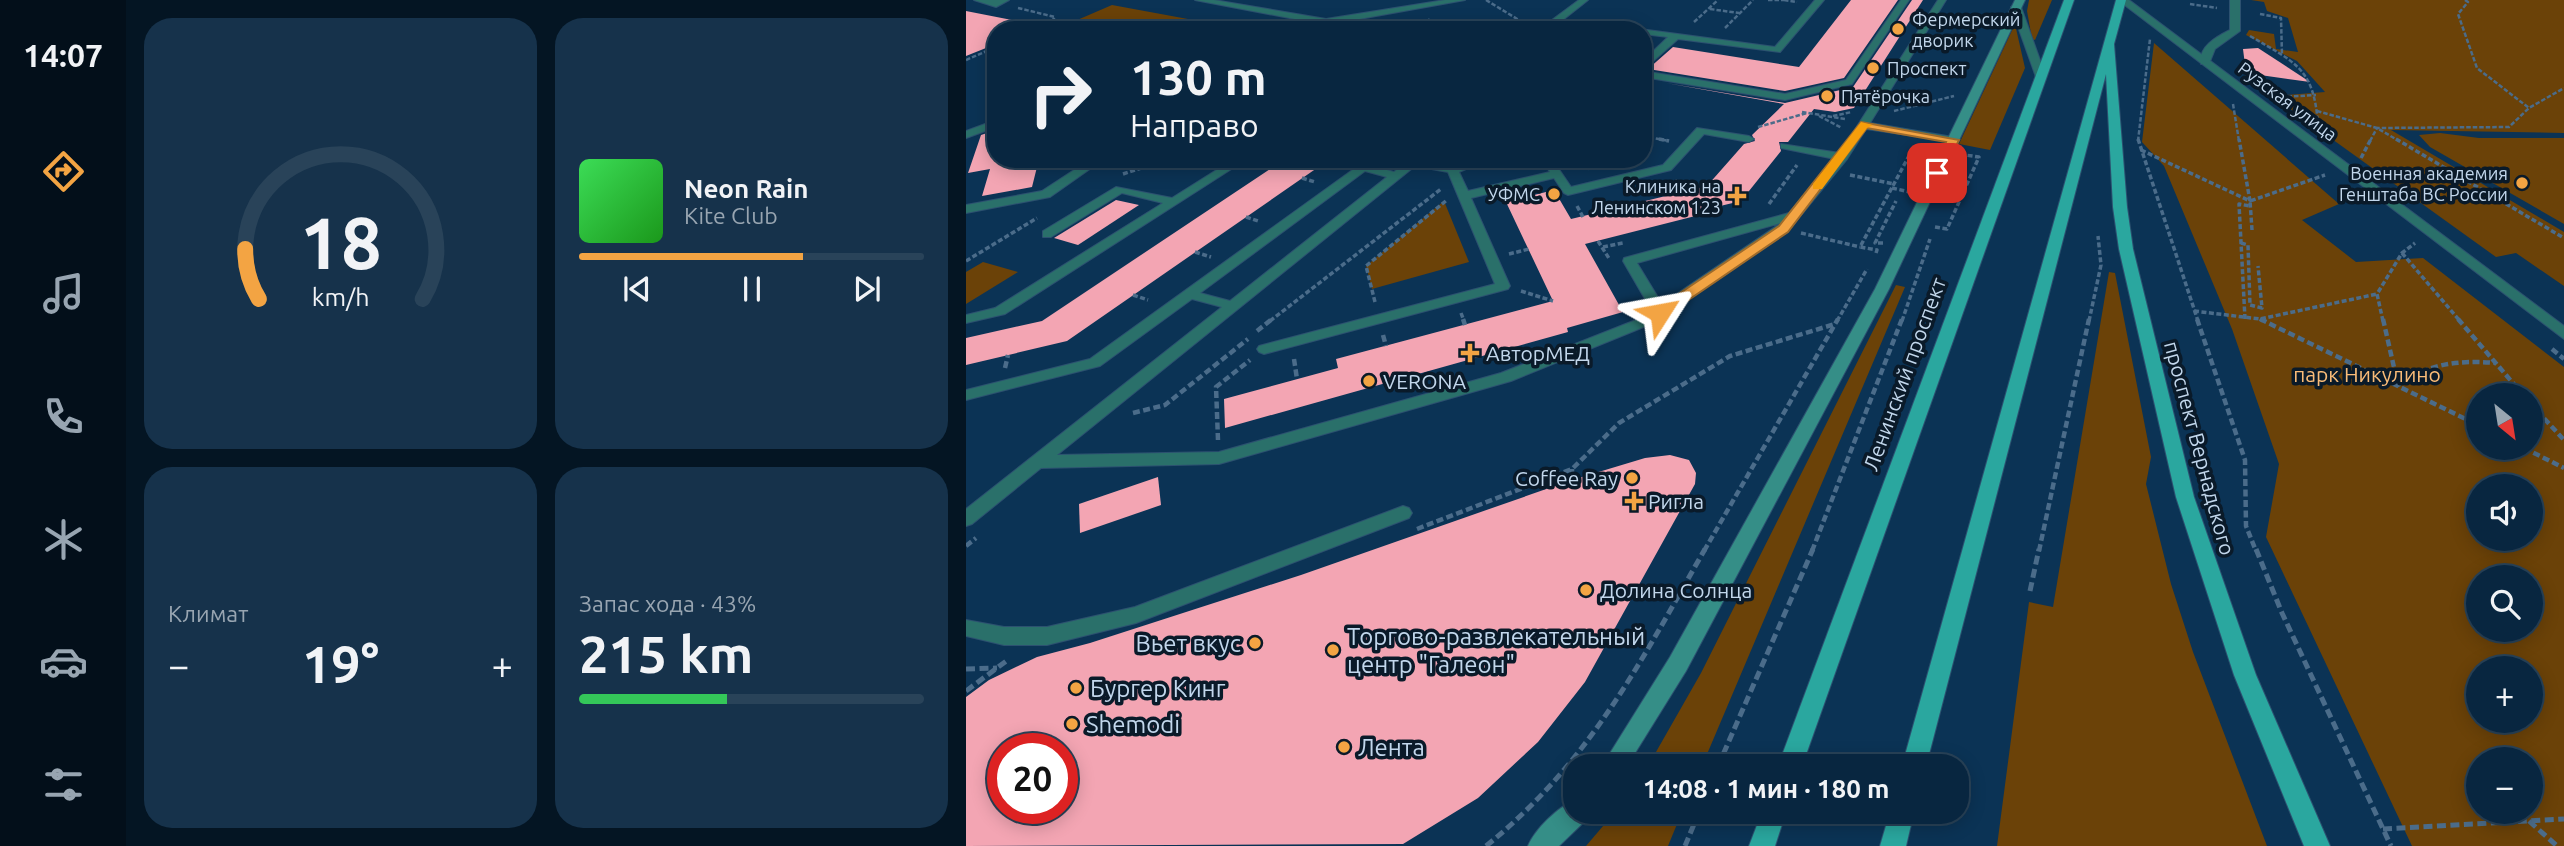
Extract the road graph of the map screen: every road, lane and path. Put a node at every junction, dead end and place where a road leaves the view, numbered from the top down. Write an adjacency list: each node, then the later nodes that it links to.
1 (978, 0): 17 (lane)
2 (1199, 0): 25 (lane)
3 (1461, 0): 26 (lane)
4 (1486, 0): 27 (path)
5 (1584, 0): 28 (lane)
6 (1718, 0): 21 (path)
7 (1753, 0): 22 (path)
8 (1768, 0): 9 (path)
9 (1784, 0)
10 (1820, 0): 33 (lane)
11 (1905, 0): 41 (lane)
12 (1942, 0): 50 (lane)
13 (2069, 0): 42 (main road, Ленинский проспект)
14 (2122, 0): 35 (main road); 40 (street, Рузская улица)
15 (2235, 0): 40 (street)
16 (2465, 0): 47 (path)
17 (1001, 2): 24 (path)
18 (2018, 4): 42 (street); 57 (main road)
19 (2190, 4): 20 (path)
20 (2218, 8)
21 (1709, 9): 22 (path); 29 (path)
22 (1740, 13): 30 (path)
23 (2260, 14): 37 (path)
24 (1052, 21)
25 (1320, 21)
26 (1332, 21)
27 (1520, 21)
28 (1556, 21)
29 (1705, 24)
30 (1716, 25)
31 (1652, 33): 33 (lane)
32 (2248, 35): 37 (path)
33 (1675, 36): 38 (lane)
34 (2154, 38): 58 (path)
35 (2110, 45): 133 (main road); 148 (main road, проспект Вернадского)
36 (987, 51): 39 (path)
37 (2283, 55): 44 (path)
38 (1652, 58)
39 (966, 60)
40 (2205, 62): 106 (street, Рузская улица)
41 (1652, 75)
42 (2041, 77): 132 (main road, Ленинский проспект)
43 (2564, 88): 47 (path)
44 (2316, 95): 45 (path); 48 (path)
45 (2279, 97)
46 (2232, 100): 80 (path)
47 (2529, 108): 52 (path)
48 (2317, 111): 52 (path); 54 (path)
49 (1807, 113): 55 (path)
50 (1864, 125): 57 (lane); 60 (lane)
51 (987, 127): 53 (lane)
52 (2377, 128): 62 (path); 86 (path)
53 (966, 135)
54 (2319, 136)
55 (1744, 138): 72 (lane)
56 (1785, 146): 59 (lane)
57 (1954, 146): 130 (main road); 131 (path)
58 (2140, 149): 80 (path); 99 (path)
59 (1807, 150): 60 (lane); 82 (path)
60 (1843, 157): 82 (lane)
61 (1921, 160): 75 (path)
62 (2357, 164)
63 (1085, 168): 81 (lane)
64 (1228, 168): 79 (lane)
65 (1357, 168): 95 (lane)
66 (1376, 168): 74 (lane)
67 (1406, 168): 74 (lane)
68 (1445, 168): 71 (lane)
69 (1459, 168): 71 (lane)
70 (1553, 168): 72 (lane)
71 (1453, 170): 78 (lane)
72 (1557, 174): 78 (lane)
73 (2325, 175): 80 (path)
74 (1395, 176): 98 (lane)
75 (1892, 188): 77 (path); 91 (path)
76 (1442, 189): 114 (path)
77 (1910, 191)
78 (1464, 196): 94 (lane); 102 (path)
79 (1174, 202): 84 (lane); 101 (lane)
80 (2250, 203): 83 (path); 88 (path)
81 (966, 209)
82 (1780, 225): 91 (path); 100 (lane); 100 (lane)
83 (2252, 230)
84 (1047, 233)
85 (2098, 236): 126 (path)
86 (2564, 239)
87 (1629, 241): 90 (path)
88 (2241, 243): 93 (path); 103 (path)
89 (2415, 243): 92 (path)
90 (1603, 247)
91 (1860, 247): 105 (path)
92 (2402, 253): 96 (path); 109 (path)
93 (2258, 266)
94 (1503, 286): 97 (path); 102 (lane)
95 (1190, 294): 98 (lane); 112 (lane)
96 (2377, 294): 104 (path); 111 (path)
97 (1553, 301)
98 (1233, 306): 120 (lane)
99 (2194, 311): 103 (path); 142 (path)
100 (1660, 313): 120 (lane)
101 (966, 319)
102 (1379, 319): 107 (path); 108 (lane)
103 (2245, 319): 104 (path)
104 (2260, 319): 111 (path)
105 (1835, 324): 116 (path); 143 (path)
106 (2564, 334)
107 (1386, 346)
108 (1264, 349): 117 (path)
109 (2496, 363): 110 (path); 111 (path)
110 (2513, 383)
111 (2398, 385): 115 (path)
112 (966, 395)
113 (2543, 417): 118 (path)
114 (1125, 419)
115 (2466, 419)
116 (1619, 424)
117 (1217, 427)
118 (2564, 440)
119 (2543, 458): 121 (path)
120 (1038, 463): 125 (lane)
121 (2564, 468)
122 (1572, 469): 123 (path)
123 (1572, 480)
124 (1403, 513): 127 (lane)
125 (966, 519)
126 (2030, 591)
127 (966, 628)
128 (998, 668): 129 (path)
129 (966, 669)
130 (1622, 754)
131 (1723, 754)
132 (1794, 754)
133 (1917, 754)
134 (2564, 819): 135 (path)
135 (2543, 820)
136 (1564, 824): 144 (main road)
137 (1694, 824): 145 (path)
138 (1770, 824): 146 (main road)
139 (1899, 824): 147 (main road)
140 (2470, 824): 142 (path)
141 (2532, 824): 150 (path)
142 (2383, 830): 149 (path)
143 (1486, 846)
144 (1541, 846)
145 (1685, 846)
146 (1762, 846)
147 (1893, 846)
148 (2317, 846)
149 (2391, 846)
150 (2557, 846)

